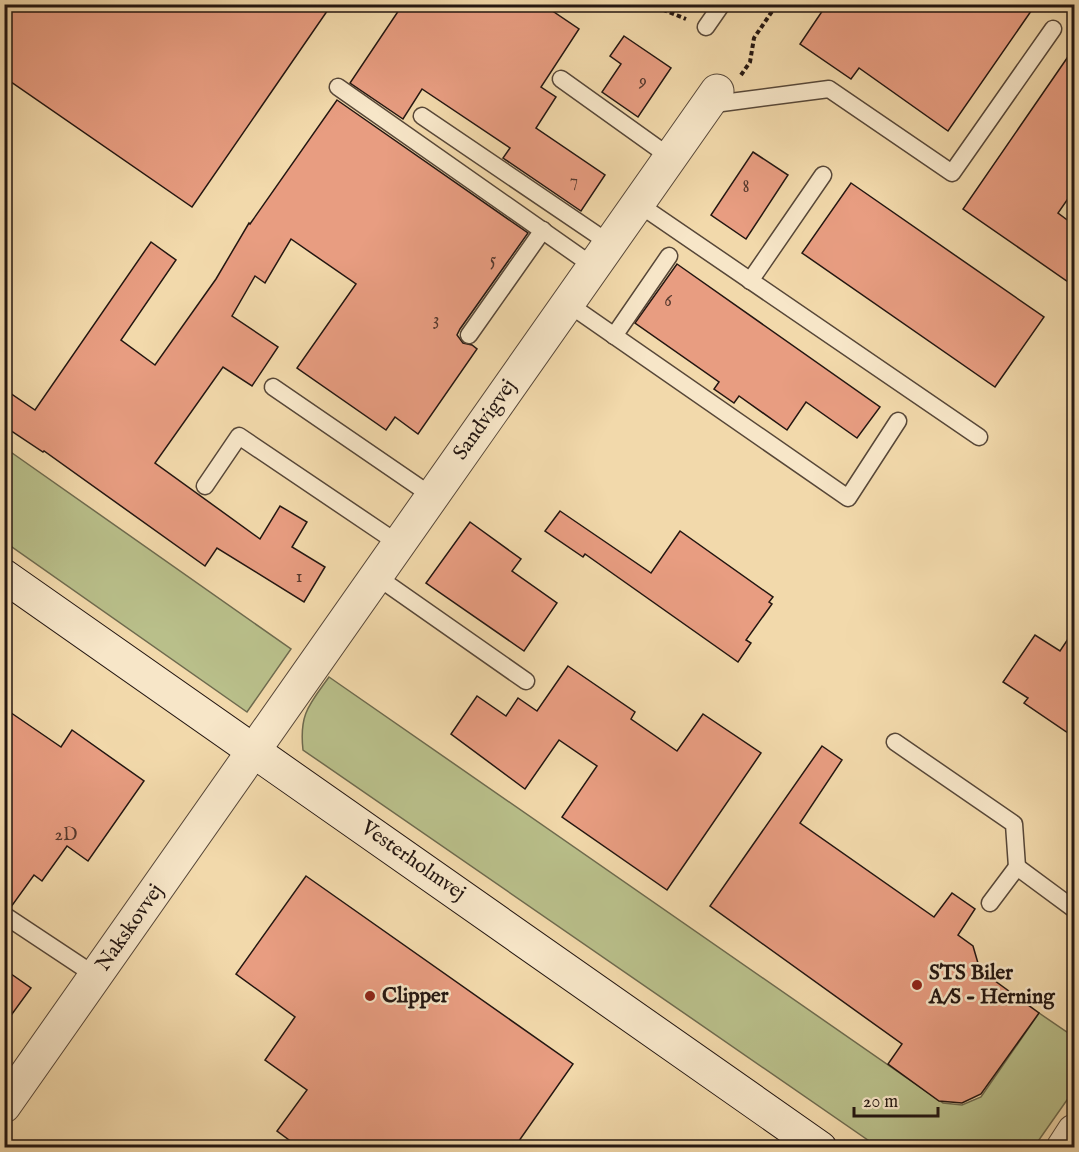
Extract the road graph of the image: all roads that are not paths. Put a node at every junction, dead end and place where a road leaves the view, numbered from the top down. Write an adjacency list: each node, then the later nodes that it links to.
1 (722, 4): 2 (lane)
2 (706, 27)
3 (1053, 30): 6 (lane)
4 (561, 79): 8 (lane)
5 (338, 87): 11 (lane)
6 (712, 98): 8 (street, Sandvigvej)
7 (422, 116): 12 (lane)
8 (670, 157): 10 (street, Sandvigvej)
9 (823, 175): 14 (lane)
10 (637, 203): 12 (street, Sandvigvej); 14 (lane)
11 (543, 230): 12 (lane); 16 (lane)
12 (601, 255): 15 (street, Sandvigvej)
13 (669, 256): 17 (lane)
14 (750, 281): 20 (lane)
15 (567, 303): 17 (lane); 22 (street, Sandvigvej)
16 (469, 334)
17 (614, 336): 19 (lane)
18 (273, 387): 22 (lane)
19 (898, 421)
20 (979, 437)
21 (205, 486): 23 (lane)
22 (432, 496): 23 (street, Sandvigvej)
23 (399, 544): 25 (street, Sandvigvej)
24 (4, 576): 28 (street, Vesterholmvej)
25 (376, 576): 26 (lane); 28 (street, Sandvigvej)
26 (526, 681)
27 (895, 742): 29 (lane)
28 (255, 751): 33 (street, Nakskovvej); 36 (street, Vesterholmvej)
29 (1017, 867): 30 (lane); 31 (lane)
30 (990, 903)
31 (1074, 909)
32 (4, 915): 33 (lane)
33 (96, 976): 34 (street, Nakskovvej)
34 (4, 1106)
35 (1074, 1131): 37 (street)
36 (820, 1148)
37 (1063, 1148)

